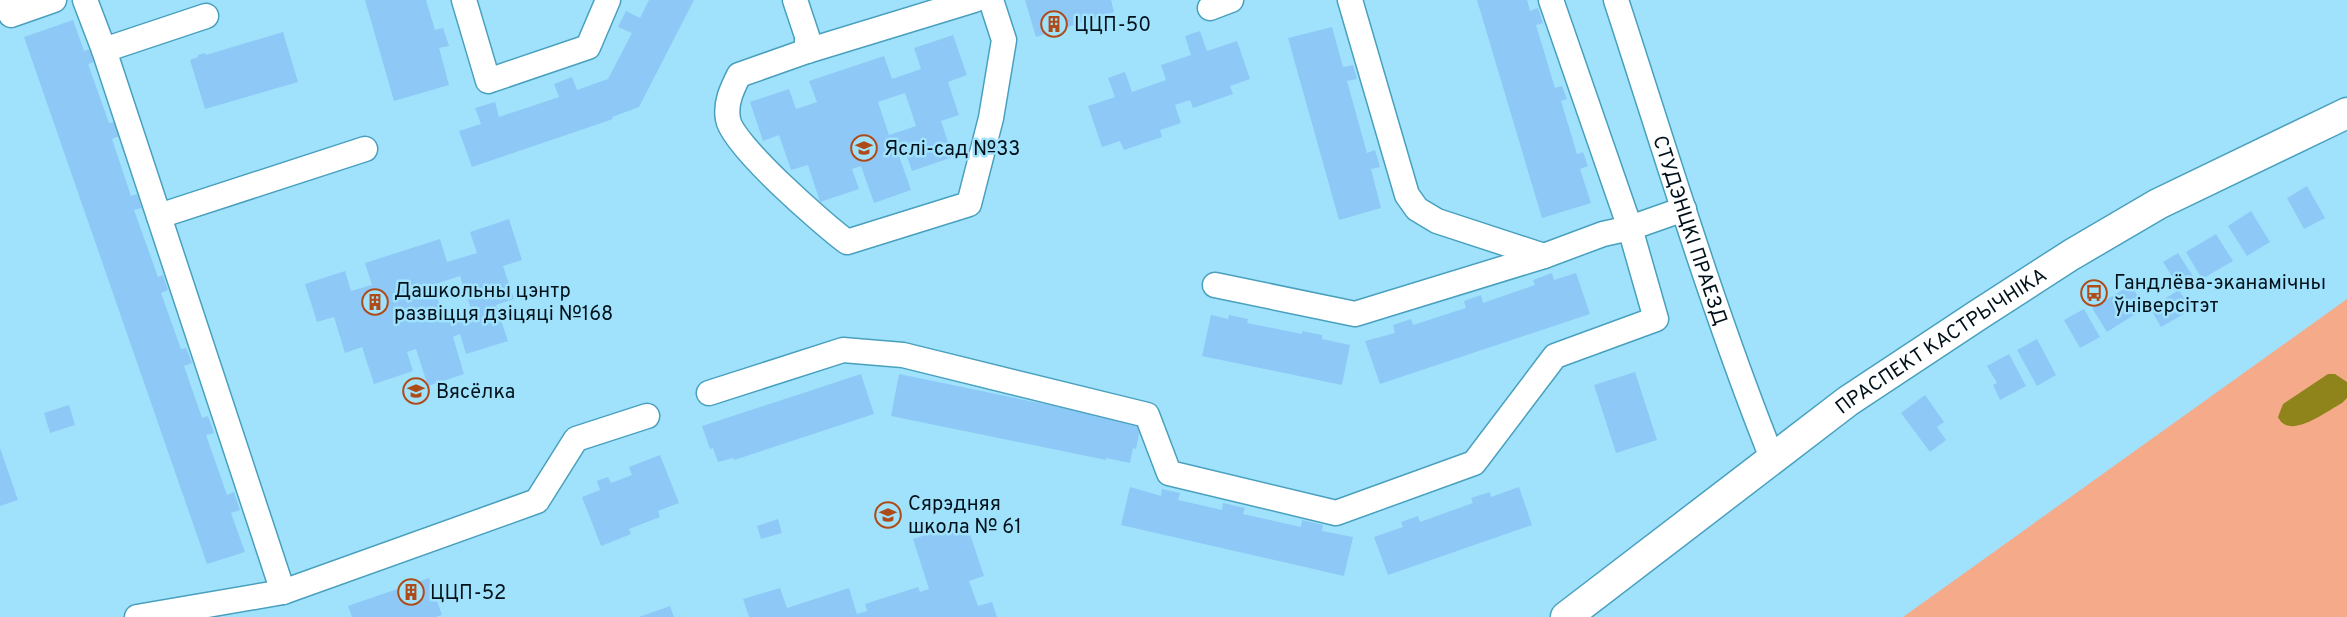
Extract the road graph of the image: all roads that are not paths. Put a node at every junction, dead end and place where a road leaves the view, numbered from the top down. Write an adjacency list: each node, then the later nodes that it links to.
1 (54, 0): 11 (street)
2 (85, 0): 13 (street)
3 (464, 0): 4 (street)
4 (608, 0)
5 (795, 0): 14 (street)
6 (974, 0): 14 (street)
7 (991, 0): 14 (street)
8 (1350, 0): 20 (street)
9 (1551, 0): 19 (street)
10 (1616, 0): 17 (street, СТУДЭНЦКІ ПРАЕЗД)
11 (6, 14)
12 (206, 16): 13 (street)
13 (104, 50): 18 (street)
14 (807, 51)
15 (2347, 113): 24 (main road, ПРАСПЕКТ КАСТРЫЧНІКА)
16 (365, 149): 18 (street)
17 (1684, 209): 19 (street); 24 (street, СТУДЭНЦКІ ПРАЕЗД)
18 (159, 216): 25 (street)
19 (1630, 228): 20 (street); 22 (street)
20 (1544, 256): 21 (street)
21 (1215, 285)
22 (709, 393)
23 (647, 416): 25 (street)
24 (1773, 458): 27 (main road, ПРАСПЕКТ КАСТРЫЧНІКА)
25 (283, 592): 26 (street)
26 (137, 617)
27 (1566, 617)

